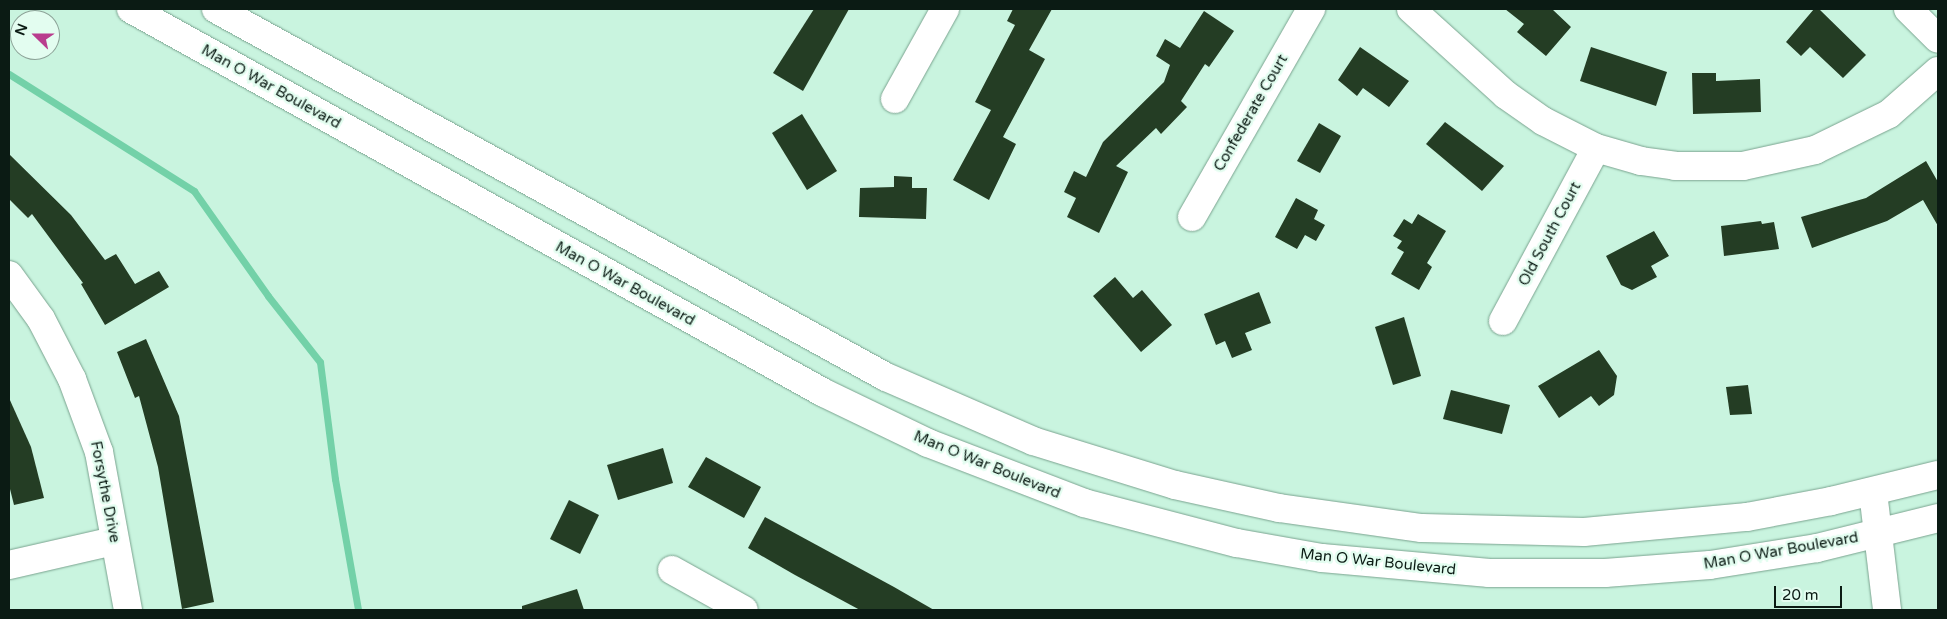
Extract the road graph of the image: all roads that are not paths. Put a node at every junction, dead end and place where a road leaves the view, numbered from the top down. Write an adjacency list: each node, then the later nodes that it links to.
1 (131, 9): 17 (main road, Man O War Boulevard)
2 (216, 9): 15 (main road)
3 (945, 9): 9 (main road)
4 (1311, 9): 11 (main road, Confederate Court)
5 (1411, 9): 10 (main road)
6 (1908, 9): 7 (main road)
7 (1938, 39)
8 (1938, 71): 10 (main road)
9 (894, 99)
10 (1596, 148): 13 (main road, Old South Court)
11 (1192, 217)
12 (9, 275): 18 (main road, Forsythe Drive)
13 (1504, 321)
14 (1938, 475): 15 (main road)
15 (1873, 492): 17 (main road)
16 (1938, 518): 17 (main road, Man O War Boulevard)
17 (1880, 534): 23 (main road)
18 (114, 542): 19 (main road); 21 (main road, Forsythe Drive)
19 (9, 565)
20 (672, 570): 22 (main road)
21 (128, 610)
22 (744, 610)
23 (1888, 610)

